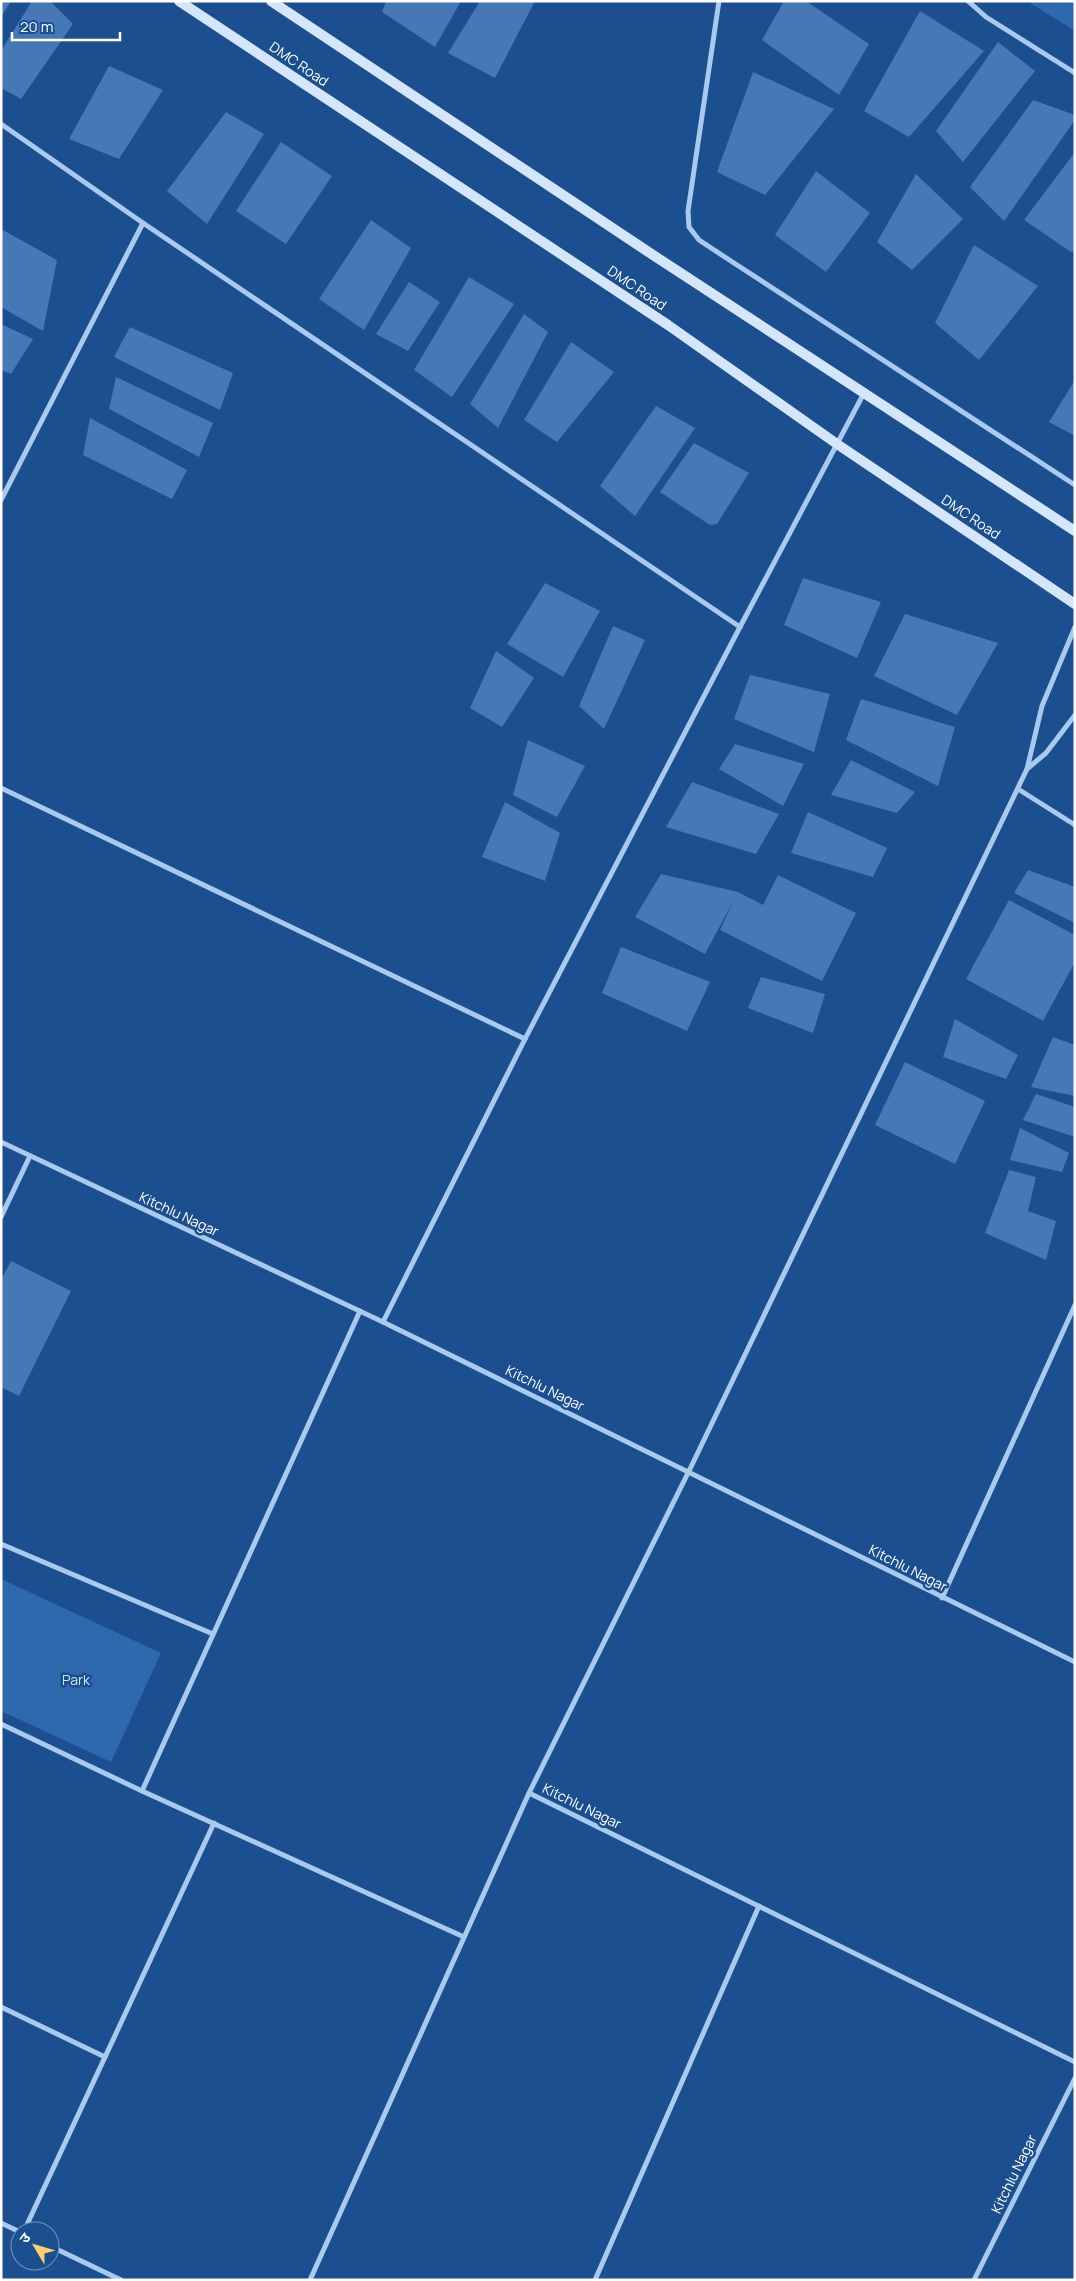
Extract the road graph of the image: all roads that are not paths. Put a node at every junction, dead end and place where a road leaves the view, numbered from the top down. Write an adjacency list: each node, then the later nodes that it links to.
1 (179, 1): 9 (street, DMC Road)
2 (271, 1): 8 (street)
3 (719, 1): 10 (street)
4 (968, 1): 5 (street)
5 (1075, 73)
6 (1, 124): 7 (street)
7 (144, 223): 11 (street); 14 (street)
8 (864, 393): 9 (street); 12 (street)
9 (837, 444): 13 (street, DMC Road); 14 (street)
10 (1075, 485)
11 (1, 500)
12 (1075, 531)
13 (1075, 604)
14 (740, 627): 21 (street)
15 (1075, 627): 17 (street)
16 (1075, 715): 17 (street)
17 (1027, 769): 19 (street)
18 (1, 788): 21 (street)
19 (1018, 788): 20 (street); 28 (street)
20 (1075, 825)
21 (525, 1040): 27 (street)
22 (1, 1142): 23 (street, Kitchlu Nagar)
23 (30, 1156): 24 (street); 26 (street, Kitchlu Nagar)
24 (1, 1217)
25 (1075, 1305): 30 (street)
26 (360, 1311): 27 (street, Kitchlu Nagar); 31 (street)
27 (383, 1322): 28 (street, Kitchlu Nagar)
28 (690, 1471): 30 (street, Kitchlu Nagar); 35 (street)
29 (1, 1544): 31 (street)
30 (942, 1598): 32 (street, Kitchlu Nagar)
31 (213, 1634): 34 (street)
32 (1075, 1662)
33 (1, 1724): 34 (street)
34 (142, 1791): 36 (street)
35 (529, 1793): 37 (street, Kitchlu Nagar); 38 (street)
36 (214, 1824): 38 (street); 40 (street)
37 (759, 1906): 41 (street, Kitchlu Nagar); 47 (street)
38 (464, 1937): 46 (street)
39 (1, 2007): 40 (street)
40 (105, 2057): 43 (street)
41 (1075, 2062)
42 (1075, 2078): 48 (street, Kitchlu Nagar)
43 (29, 2221)
44 (60, 2251): 45 (street)
45 (121, 2280)
46 (310, 2280)
47 (595, 2280)
48 (974, 2280)

